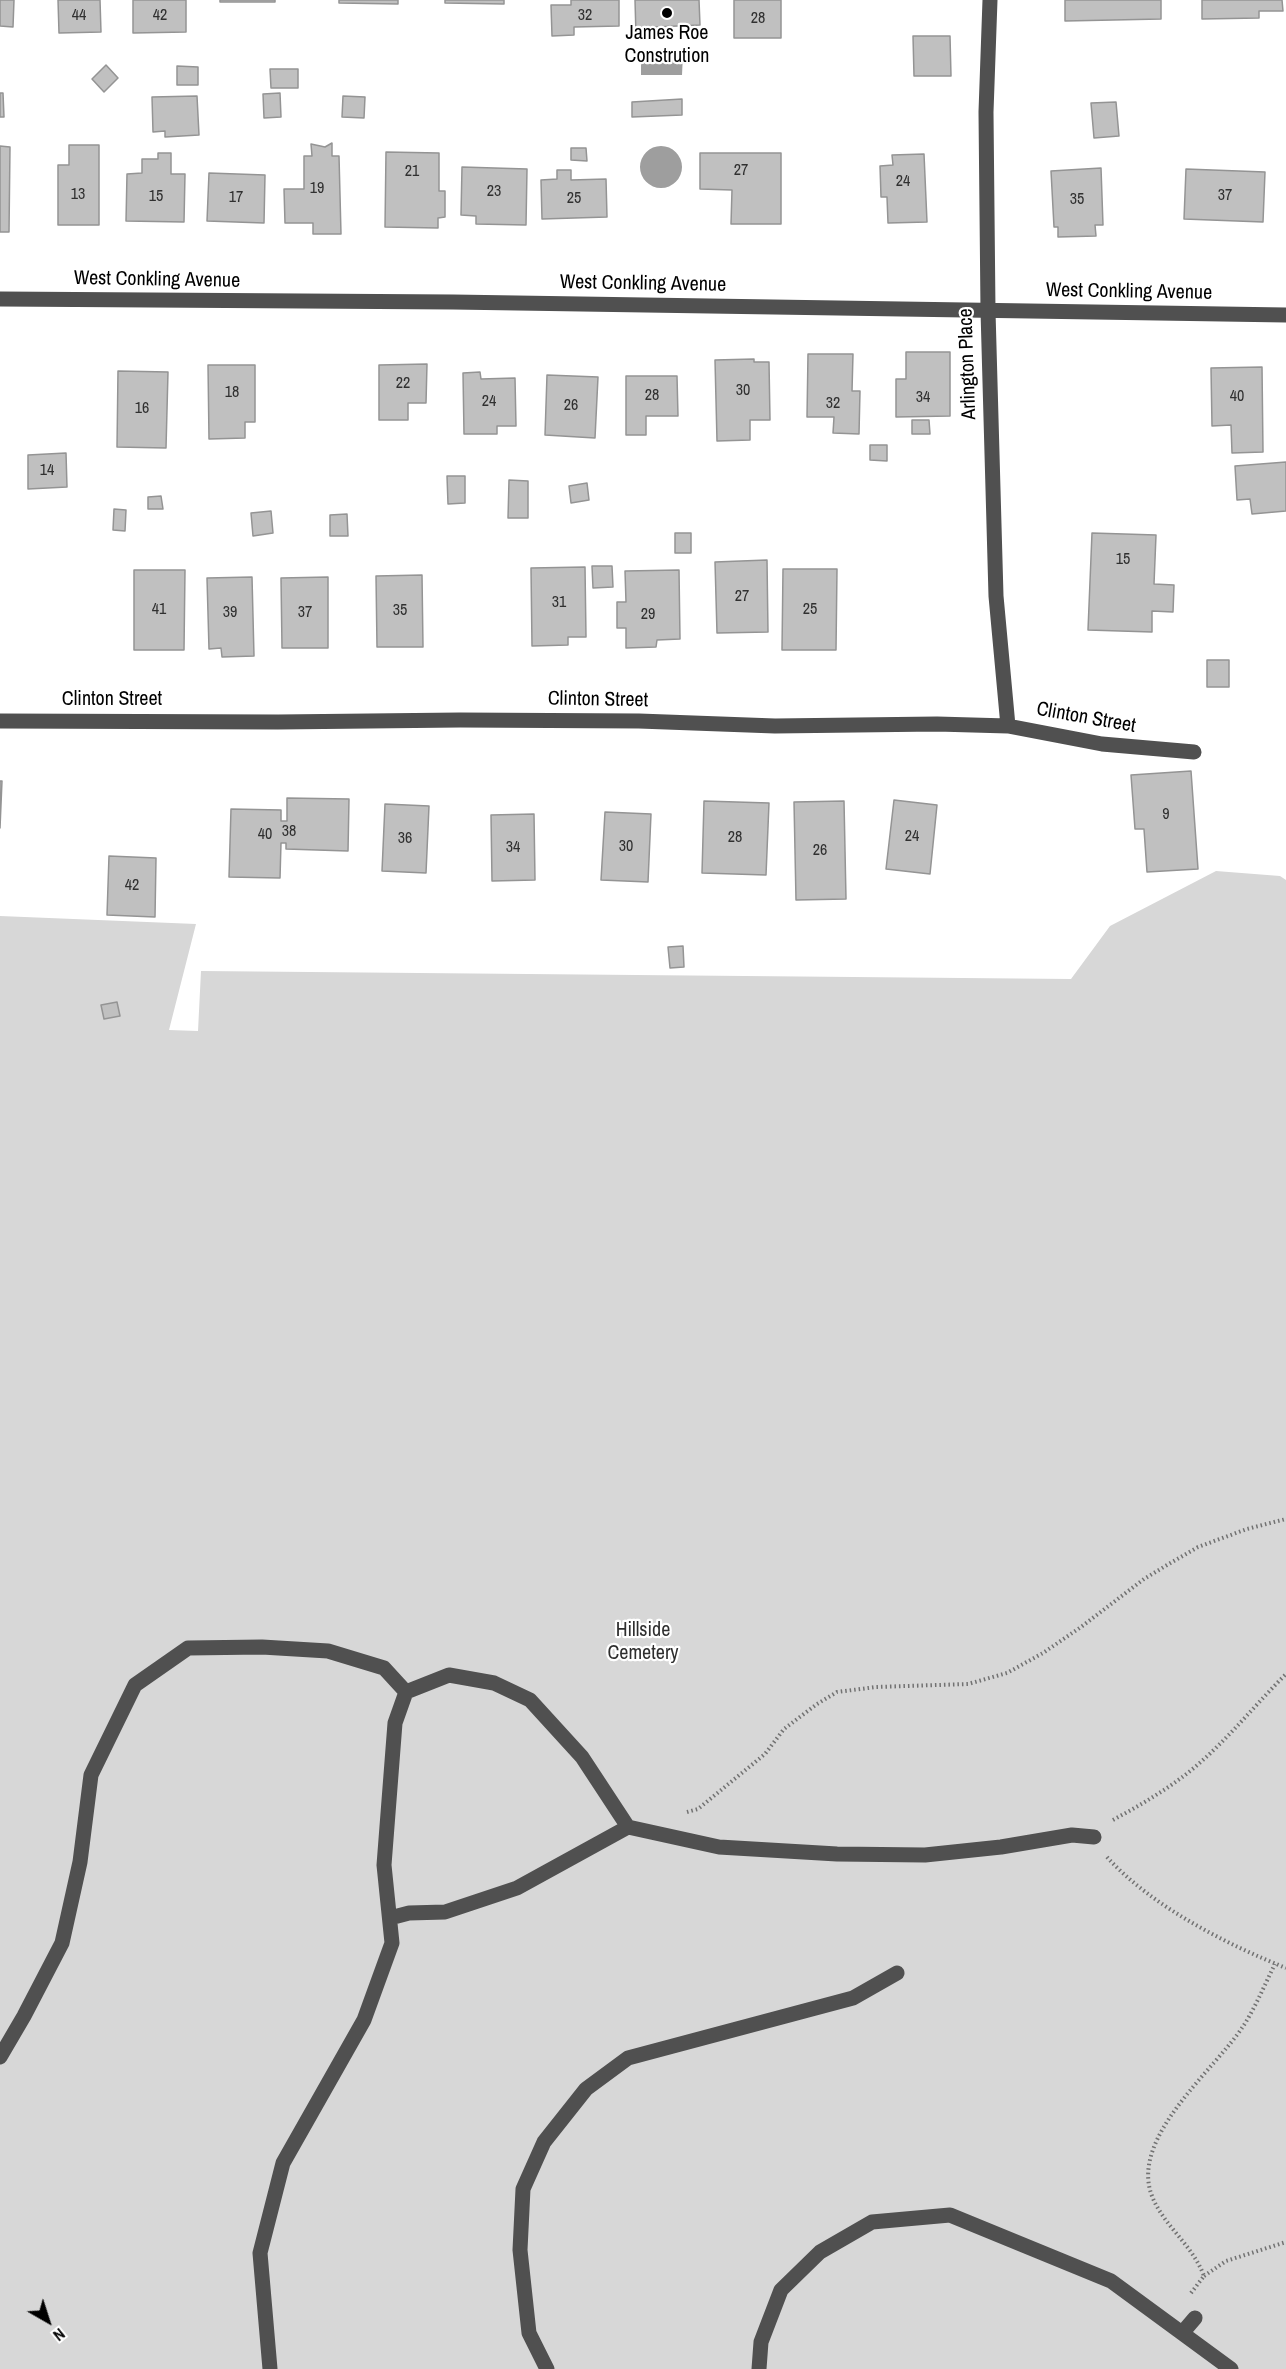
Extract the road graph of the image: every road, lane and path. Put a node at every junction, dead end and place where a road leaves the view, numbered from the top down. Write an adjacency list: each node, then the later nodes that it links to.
1 (990, 0): 3 (street, Arlington Place)
2 (0, 299): 3 (street, West Conkling Avenue)
3 (988, 311): 4 (street, West Conkling Avenue); 6 (street, Arlington Place)
4 (1286, 315)
5 (0, 721): 6 (street, Clinton Street)
6 (1008, 726): 7 (street, Clinton Street)
7 (1194, 752)
8 (1286, 1519): 11 (path)
9 (1286, 1674): 13 (path)
10 (406, 1692): 12 (street); 14 (street); 18 (street)
11 (678, 1814)
12 (628, 1827): 13 (street); 14 (street)
13 (1094, 1837): 15 (path)
14 (390, 1917): 24 (street)
15 (1275, 1964): 16 (path); 20 (path)
16 (1286, 1968)
17 (897, 1973): 25 (street)
18 (0, 2057)
19 (1286, 2242): 20 (path)
20 (1204, 2276): 22 (path)
21 (1195, 2318): 23 (street)
22 (1168, 2322): 23 (street); 26 (street)
23 (1183, 2332): 27 (street)
24 (270, 2369)
25 (547, 2369)
26 (759, 2369)
27 (1231, 2369)

